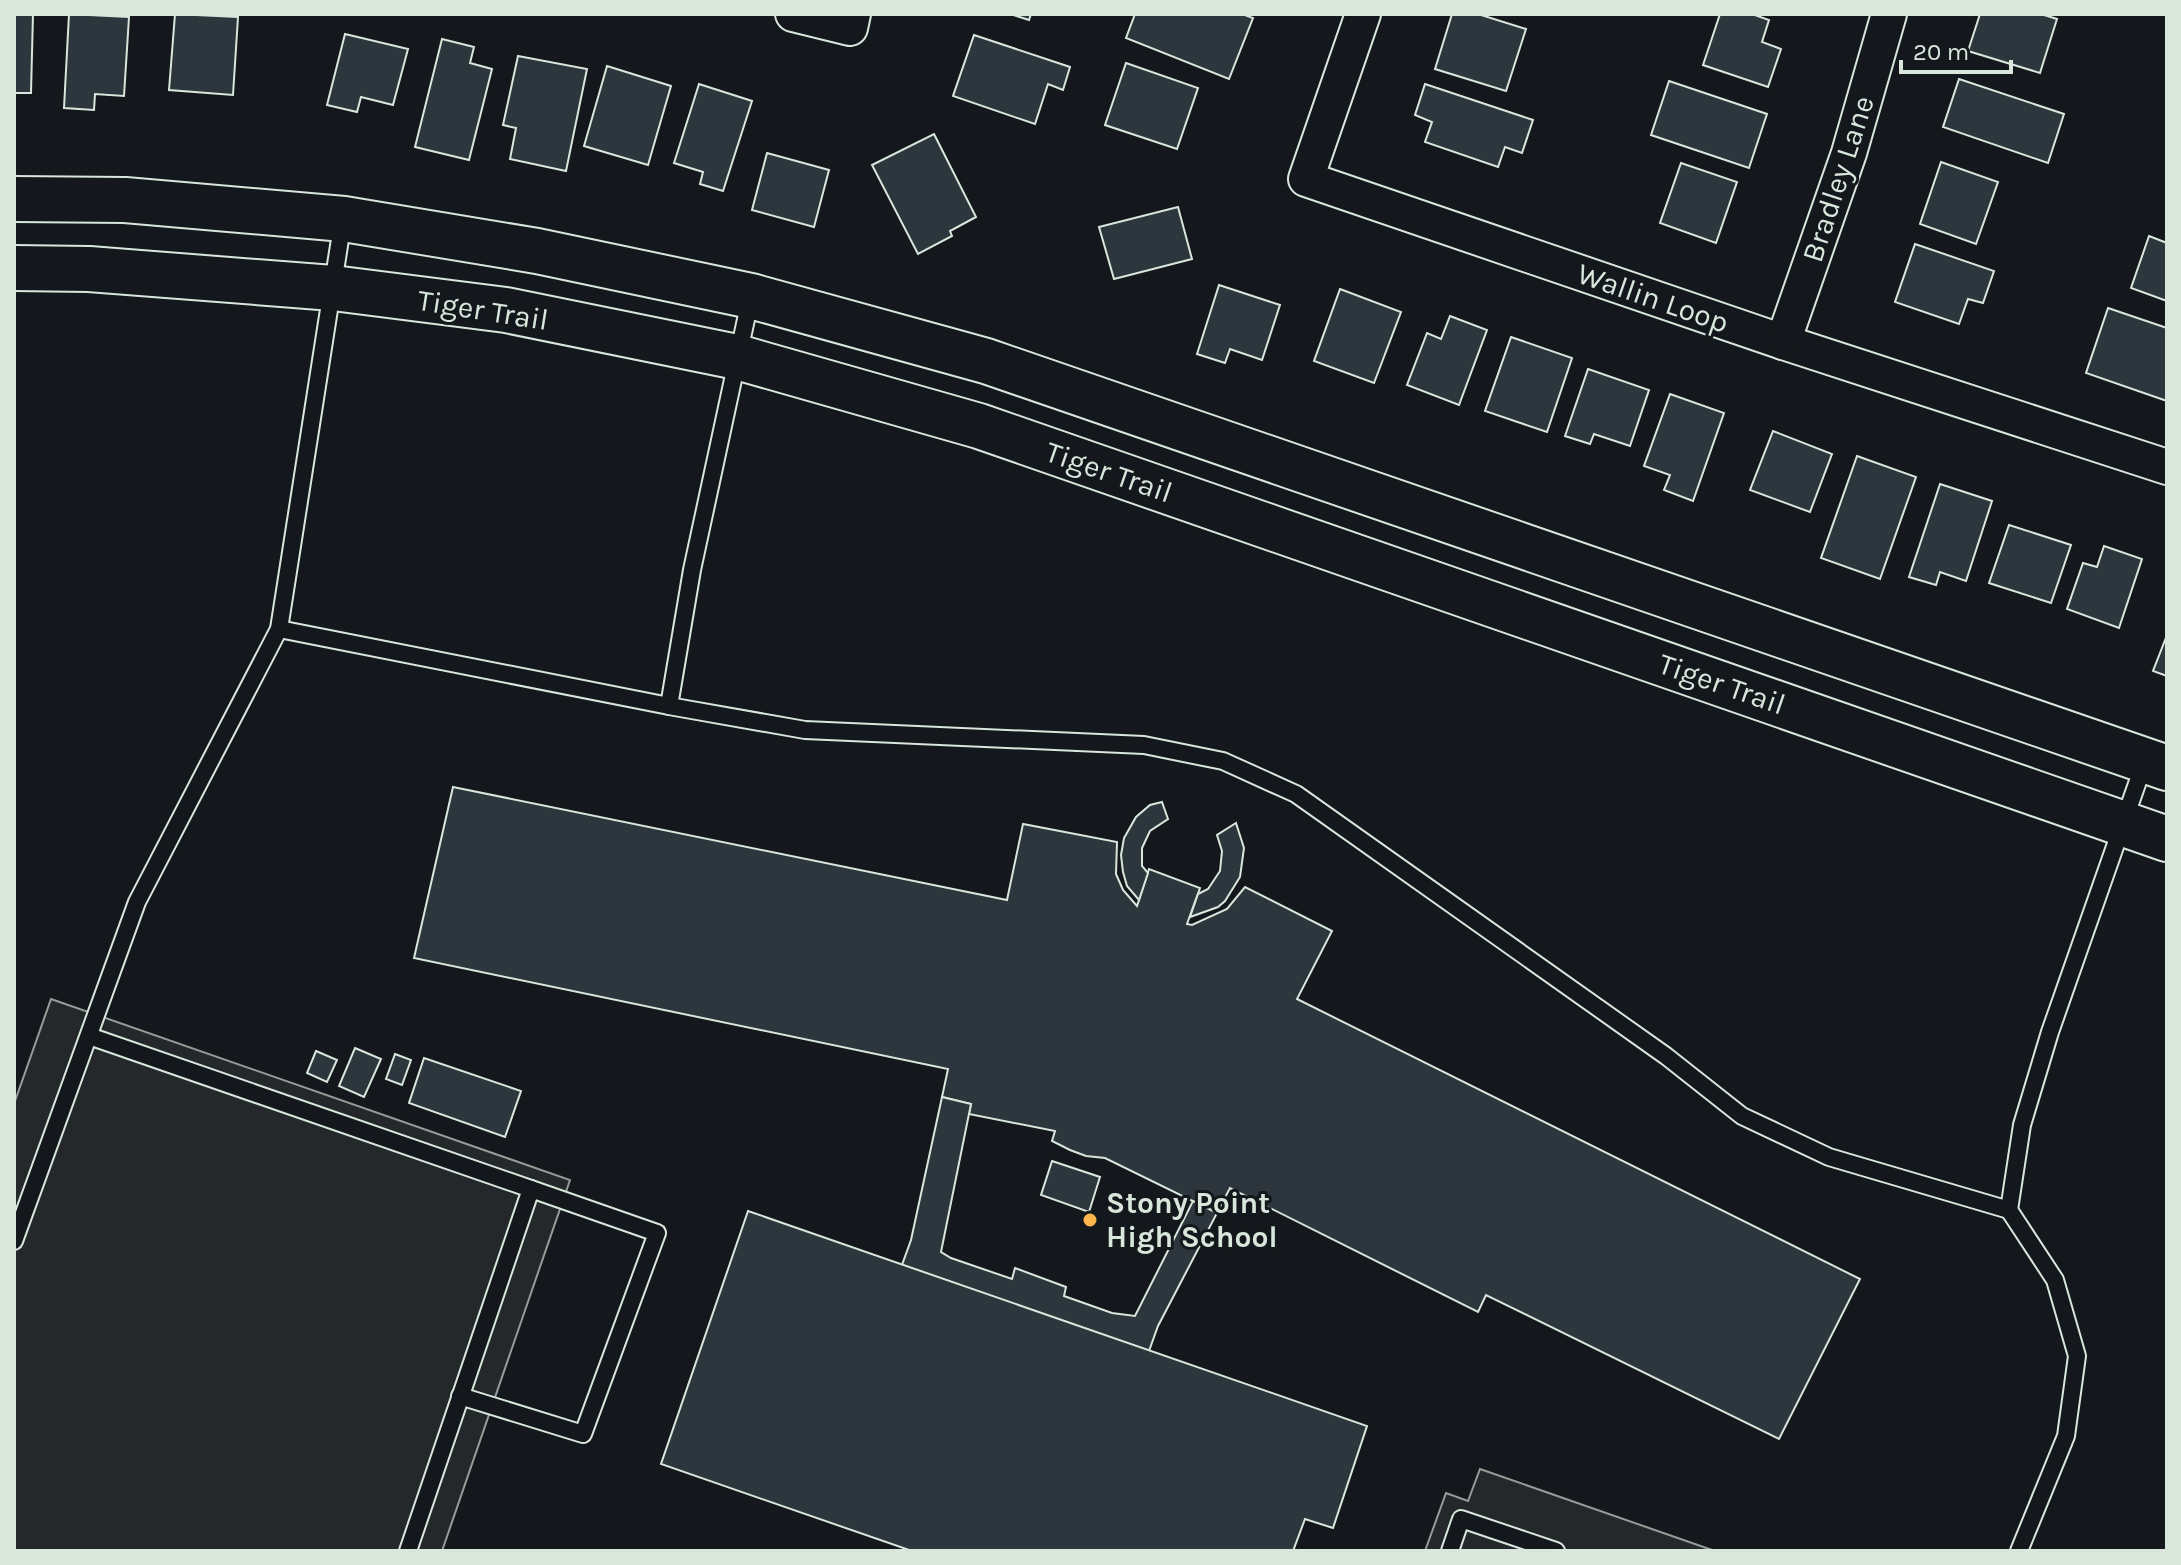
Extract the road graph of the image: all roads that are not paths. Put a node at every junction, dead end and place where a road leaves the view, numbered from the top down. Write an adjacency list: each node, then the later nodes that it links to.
1 (793, 14): 2 (street)
2 (853, 14)
3 (1363, 14): 10 (street, Wallin Loop)
4 (1889, 14): 10 (street, Bradley Lane)
5 (14, 199): 6 (street)
6 (344, 219): 8 (lane); 9 (street)
7 (14, 268): 8 (street, Tiger Trail)
8 (333, 288): 11 (street, Tiger Trail); 13 (lane)
9 (751, 296): 11 (lane); 15 (street)
10 (1783, 342): 12 (street, Wallin Loop)
11 (737, 357): 14 (lane); 16 (street, Tiger Trail)
12 (2167, 467)
13 (279, 629): 14 (lane); 18 (lane)
14 (669, 706): 20 (lane)
15 (2156, 764): 16 (lane)
16 (2123, 823): 17 (street, Tiger Trail); 20 (lane)
17 (2167, 839)
18 (89, 1036): 19 (lane); 21 (lane)
19 (531, 1189): 22 (lane); 22 (lane)
20 (2009, 1210): 26 (lane)
21 (14, 1241)
22 (460, 1396): 23 (lane)
23 (408, 1551)
24 (1450, 1551): 25 (lane)
25 (1556, 1551)
26 (2019, 1551)

